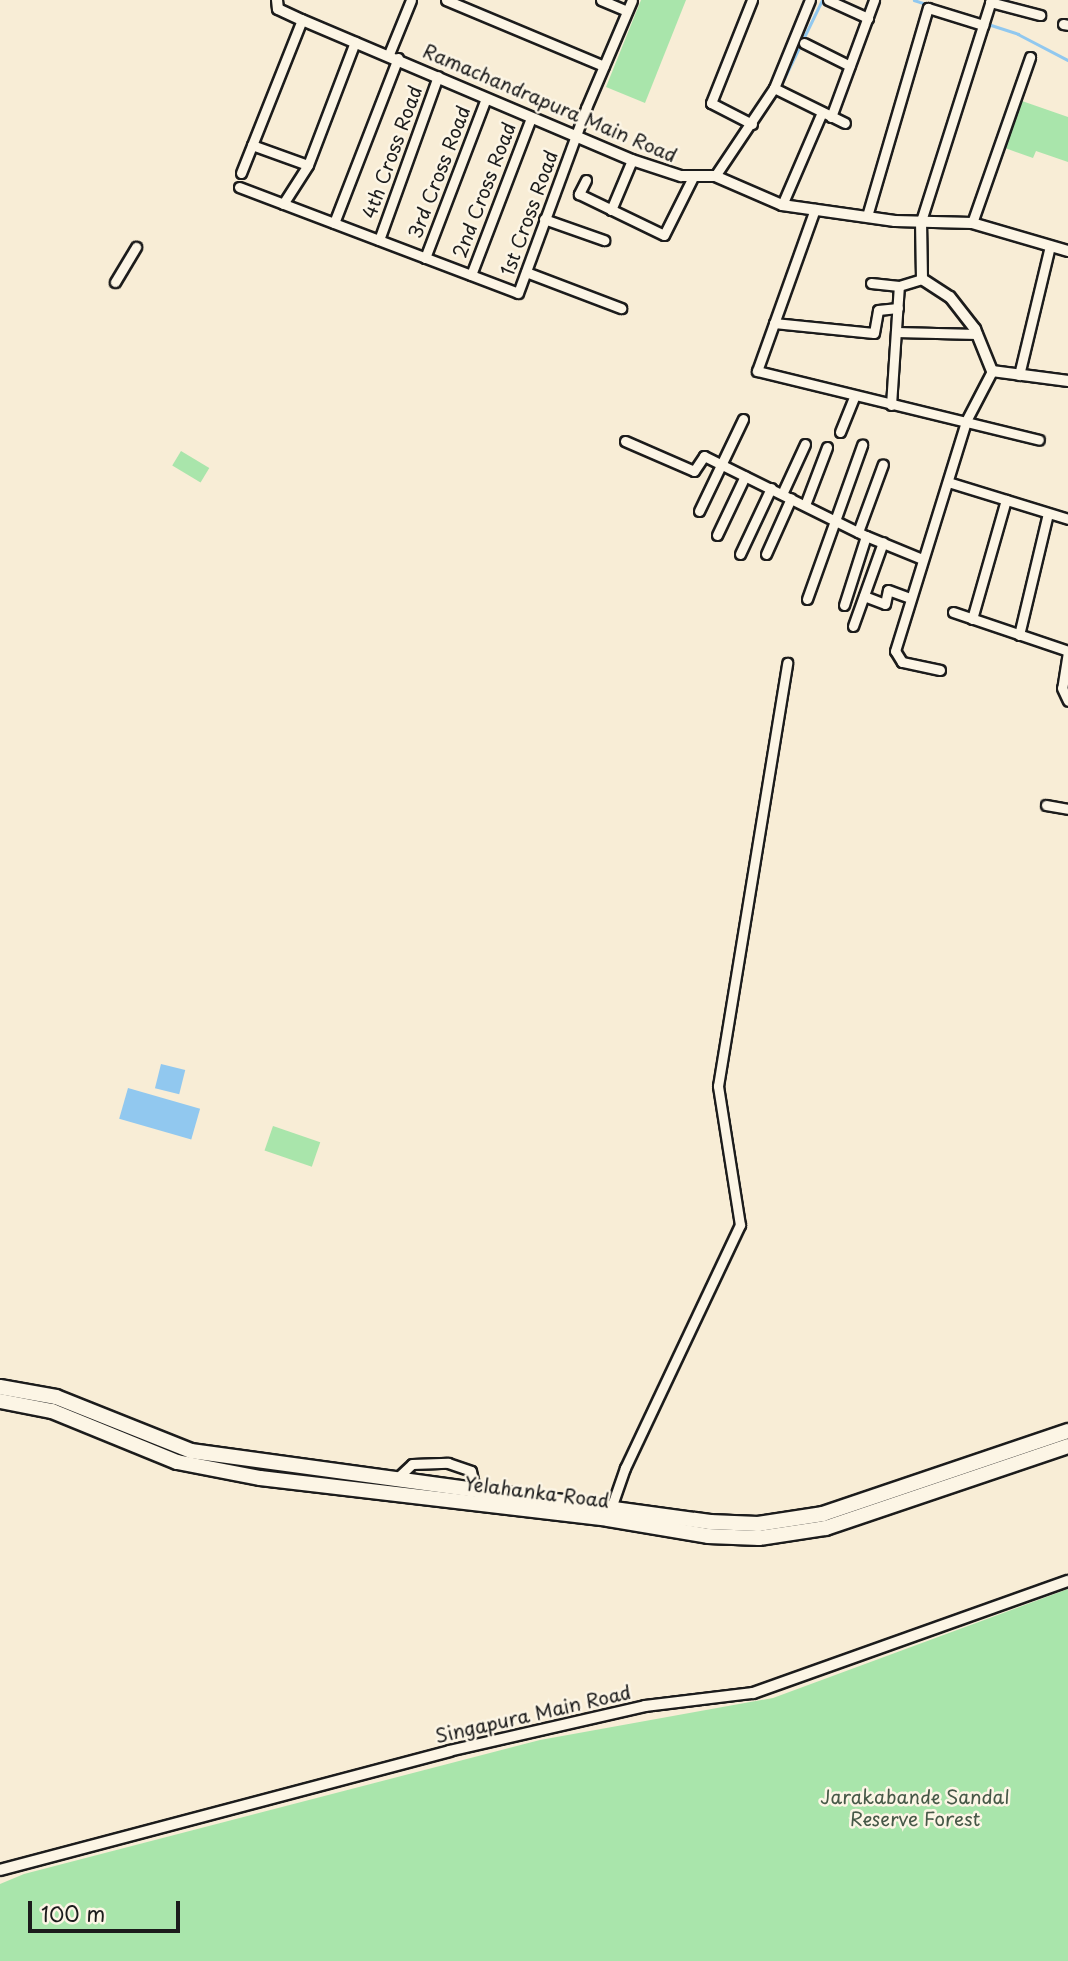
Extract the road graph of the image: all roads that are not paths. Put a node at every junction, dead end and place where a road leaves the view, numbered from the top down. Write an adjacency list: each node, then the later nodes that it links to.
1 (277, 0): 14 (street, Ramachandrapura Main Road)
2 (411, 0): 18 (street)
3 (446, 0): 20 (street)
4 (601, 0): 11 (street)
5 (632, 0): 11 (street, 1st Cross Road)
6 (752, 0): 29 (street)
7 (810, 0): 23 (street)
8 (828, 0): 13 (street)
9 (874, 0): 13 (street)
10 (990, 1): 12 (street); 15 (street)
11 (628, 11): 20 (street, 1st Cross Road)
12 (1040, 15)
13 (868, 18): 21 (street)
14 (302, 20): 16 (street, Ramachandrapura Main Road); 31 (street)
15 (983, 25): 43 (street); 45 (street)
16 (355, 42): 18 (street, Ramachandrapura Main Road); 33 (street)
17 (804, 43): 21 (street)
18 (393, 56): 22 (street, Ramachandrapura Main Road); 46 (street)
19 (1030, 57): 47 (street)
20 (604, 66): 30 (street, 1st Cross Road)
21 (850, 66): 26 (street)
22 (438, 76): 24 (street, Ramachandrapura Main Road); 48 (street, 4th Cross Road)
23 (774, 88): 25 (street); 29 (street)
24 (486, 98): 27 (street, Ramachandrapura Main Road); 53 (street, 3rd Cross Road)
25 (822, 112): 26 (street); 40 (street)
26 (831, 117): 28 (street)
27 (531, 118): 30 (street, Ramachandrapura Main Road); 55 (street, 2nd Cross Road)
28 (845, 123)
29 (752, 124): 36 (street)
30 (576, 136): 32 (street, Ramachandrapura Main Road); 44 (street, 1st Cross Road)
31 (252, 145): 33 (street); 34 (street)
32 (632, 160): 35 (street, Ramachandrapura Main Road); 41 (street)
33 (308, 165): 39 (street)
34 (241, 173)
35 (694, 175): 36 (street, Ramachandrapura Main Road); 41 (street)
36 (715, 176): 40 (street, Ramachandrapura Main Road)
37 (586, 180): 41 (street)
38 (240, 187): 39 (street)
39 (283, 204): 46 (street)
40 (782, 205): 42 (street, Ramachandrapura Main Road)
41 (611, 209)
42 (815, 209): 43 (street, Ramachandrapura Main Road); 62 (street)
43 (867, 216): 45 (street, Ramachandrapura Main Road)
44 (544, 219): 49 (street); 54 (street, 1st Cross Road)
45 (921, 221): 47 (street, Ramachandrapura Main Road); 56 (street)
46 (334, 223): 48 (street)
47 (972, 223): 50 (street, Ramachandrapura Main Road)
48 (379, 240): 53 (street)
49 (604, 240)
50 (1051, 246): 52 (street, Ramachandrapura Main Road); 66 (street)
51 (136, 247): 57 (street)
52 (1068, 251)
53 (425, 258): 55 (street)
54 (526, 272): 55 (street, 1st Cross Road); 60 (street)
55 (471, 275)
56 (922, 279): 59 (street); 64 (street)
57 (115, 282)
58 (871, 284): 59 (street)
59 (899, 286): 61 (street)
60 (621, 308)
61 (898, 308): 62 (street); 63 (street)
62 (774, 323): 68 (street)
63 (896, 332): 64 (street); 69 (street)
64 (977, 334): 65 (street)
65 (992, 371): 66 (street); 71 (street)
66 (1019, 375): 67 (street)
67 (1068, 381)
68 (854, 397): 69 (street); 72 (street)
69 (891, 405): 71 (street)
70 (744, 419): 78 (street)
71 (966, 421): 73 (street); 81 (street)
72 (840, 432)
73 (1039, 440)
74 (625, 441): 78 (street)
75 (805, 444): 83 (street)
76 (862, 445): 89 (street)
77 (827, 447): 85 (street)
78 (720, 464): 80 (street); 86 (street)
79 (883, 464): 90 (street)
80 (746, 476): 82 (street); 91 (street)
81 (948, 482): 84 (street); 95 (street)
82 (771, 488): 83 (street); 93 (street)
83 (787, 496): 85 (street); 94 (street)
84 (1006, 500): 87 (street); 101 (street)
85 (805, 505): 89 (street)
86 (699, 511)
87 (1048, 513): 88 (street); 103 (street)
88 (1068, 519)
89 (834, 520): 90 (street); 98 (street)
90 (862, 534): 92 (street); 99 (street)
91 (717, 535)
92 (883, 542): 95 (street); 96 (street)
93 (740, 554)
94 (766, 554)
95 (922, 559): 97 (street)
96 (864, 596): 97 (street); 102 (street)
97 (910, 598): 106 (street)
98 (807, 599)
99 (844, 605)
100 (953, 612): 101 (street)
101 (972, 619): 103 (street)
102 (853, 626)
103 (1019, 635): 104 (street)
104 (1068, 652): 107 (street)
105 (787, 663): 116 (street)
106 (940, 670)
107 (1068, 701)
108 (1046, 805): 109 (street)
109 (1068, 809)
110 (0, 1387): 114 (main road, Yelahanka Road)
111 (0, 1401): 116 (main road, Yelahanka Road)
112 (1068, 1432): 116 (main road, Yelahanka Road)
113 (1068, 1446): 116 (main road, Yelahanka Road)
114 (395, 1479): 115 (main road, Yelahanka Road); 115 (street)
115 (475, 1489): 116 (main road, Yelahanka Road)
116 (609, 1512)
117 (1068, 1581): 118 (street, Singapura Main Road)
118 (0, 1870)

